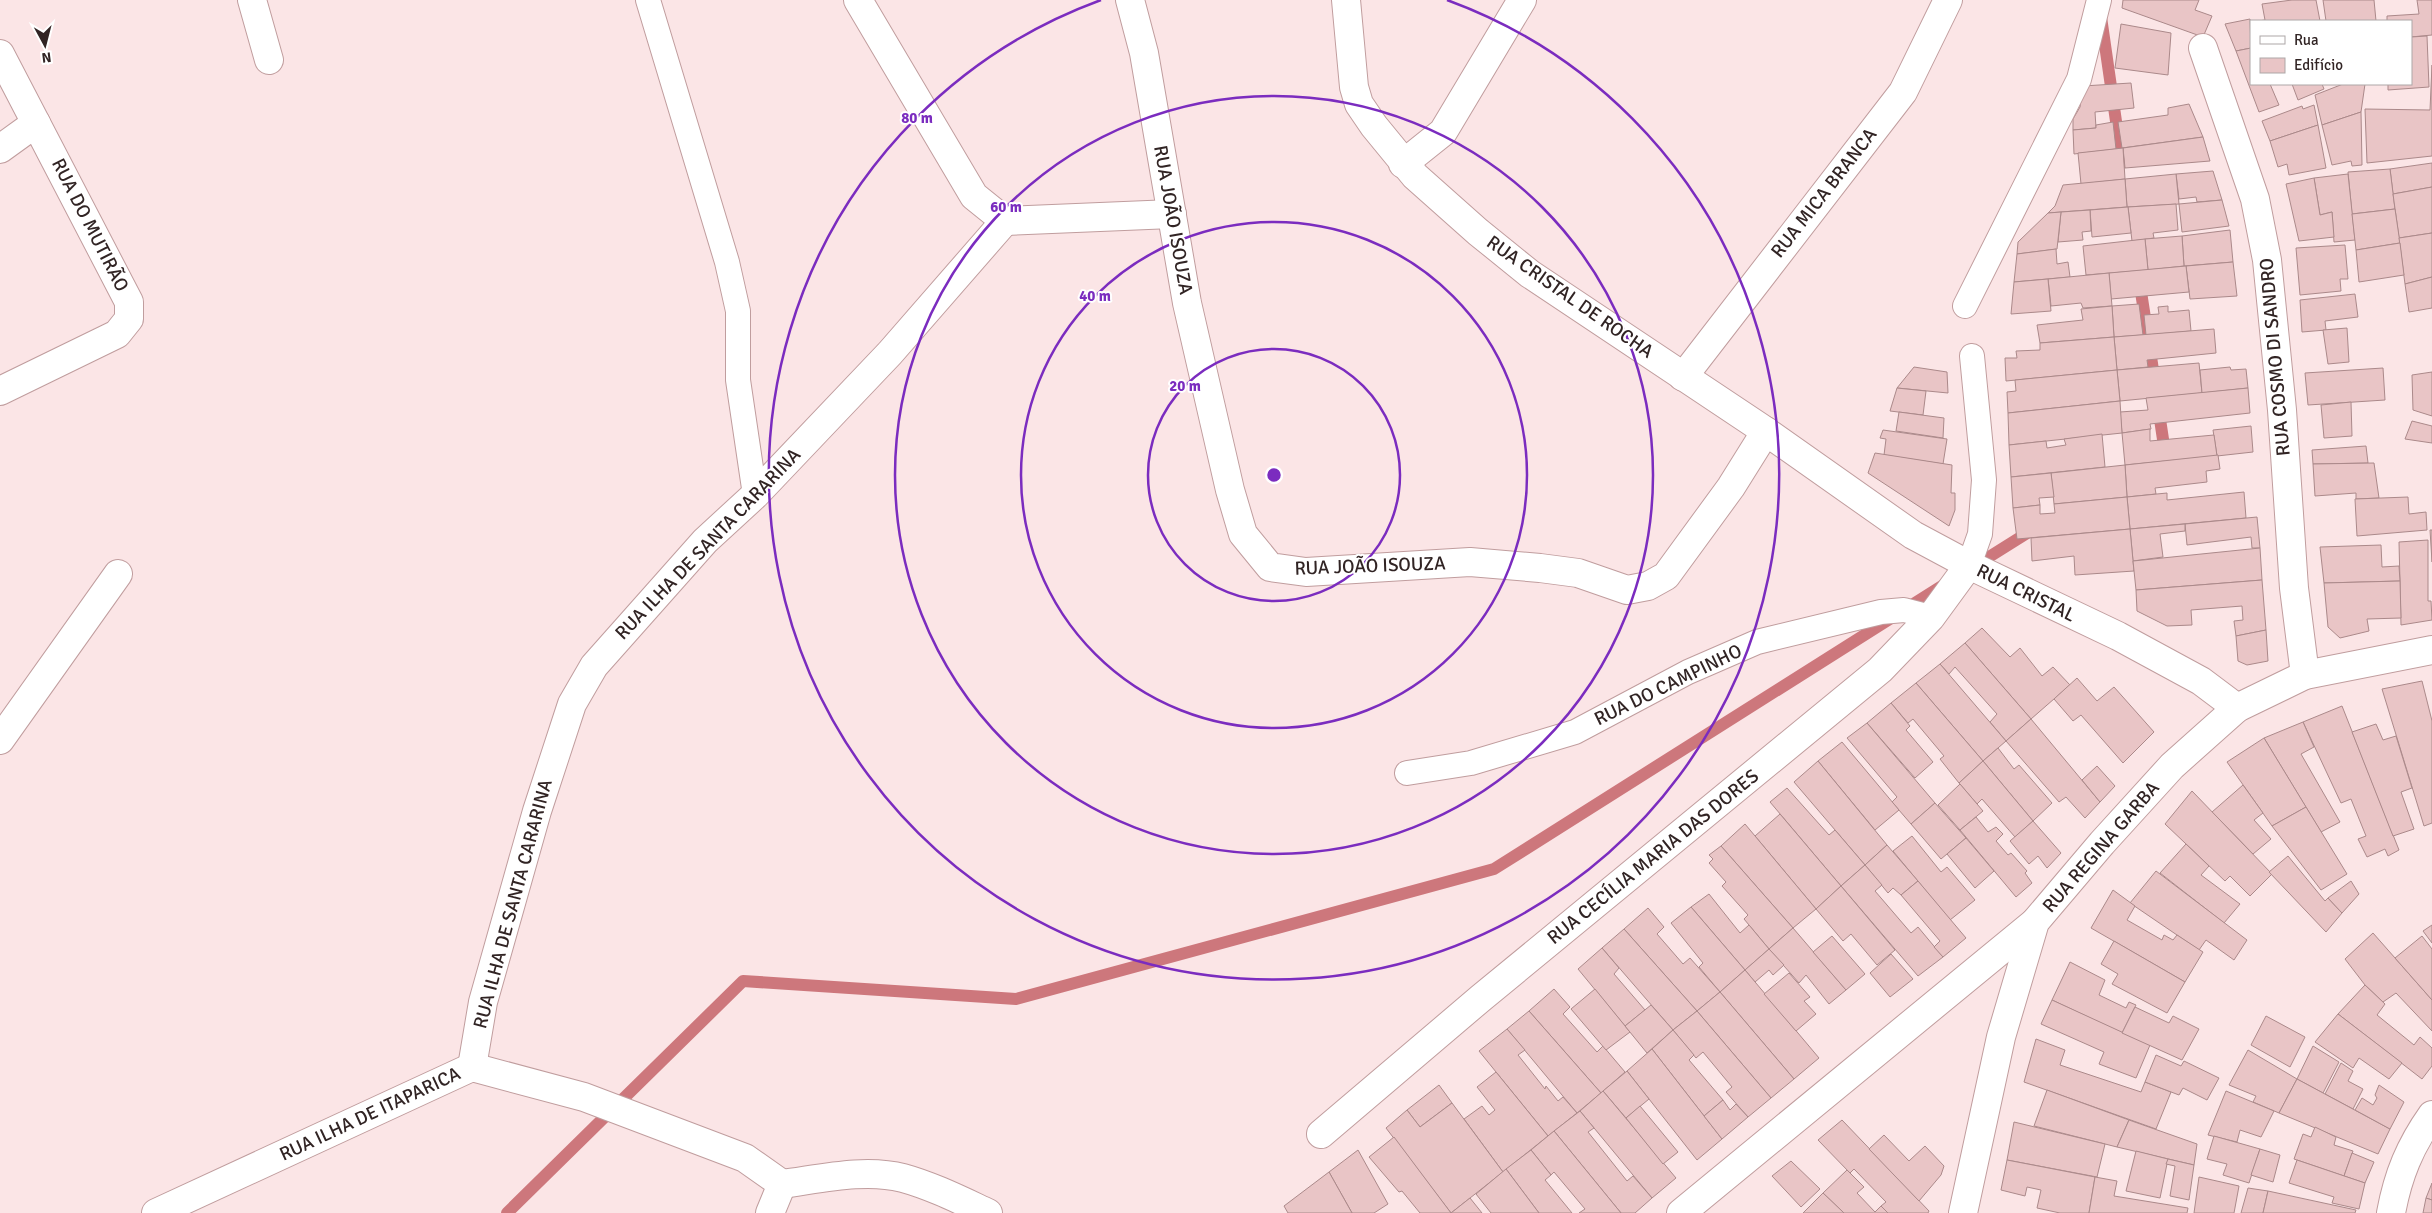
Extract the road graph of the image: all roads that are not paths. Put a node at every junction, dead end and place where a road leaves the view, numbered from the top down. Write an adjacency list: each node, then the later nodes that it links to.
1 (252, 0): 11 (street)
2 (648, 0): 23 (lane)
3 (858, 0): 16 (street)
4 (1130, 0): 15 (street, RUA JOÃO ISOUZA)
5 (1346, 0): 14 (street, RUA CRISTAL DE ROCHA)
6 (1522, 0): 14 (street)
7 (1948, 0): 19 (street, RUA MICA BRANCA)
8 (2099, 0): 17 (lane)
9 (2203, 48): 28 (street, RUA COSMO DI SANDRO)
10 (0, 54): 12 (street, RUA DO MUTIRÃO)
11 (269, 60)
12 (36, 123): 13 (street); 20 (street, RUA DO MUTIRÃO)
13 (0, 149)
14 (1403, 164): 19 (street, RUA CRISTAL DE ROCHA)
15 (1172, 214): 16 (street); 21 (street, RUA JOÃO ISOUZA)
16 (1005, 221): 23 (street, RUA ILHA DE SANTA CARARINA)
17 (1965, 306)
18 (1972, 356): 24 (lane)
19 (1683, 376): 21 (street, RUA CRISTAL DE ROCHA)
20 (0, 391)
21 (1766, 431): 22 (street, RUA CRISTAL DE ROCHA)
22 (1820, 470): 24 (street, RUA CRISTAL)
23 (755, 495): 33 (street, RUA ILHA DE SANTA CARARINA)
24 (1969, 565): 26 (street, RUA CECÍLIA MARIA DAS DORES); 29 (street, RUA CRISTAL)
25 (118, 574): 30 (street)
26 (1931, 617): 31 (lane, RUA DO CAMPINHO); 35 (street, RUA CECÍLIA MARIA DAS DORES)
27 (2432, 650): 28 (street, RUA REGINA GARBA)
28 (2305, 674): 29 (street, RUA REGINA GARBA)
29 (2236, 708): 32 (street, RUA REGINA GARBA)
30 (0, 740)
31 (1407, 774)
32 (2035, 922): 40 (street); 41 (street, RUA REGINA GARBA)
33 (472, 1067): 36 (street, RUA ILHA DE ITAPARICA); 37 (street, RUA ILHA DE ITAPARICA)
34 (2432, 1115): 42 (street)
35 (1321, 1134)
36 (782, 1184): 38 (street); 39 (street)
37 (156, 1213)
38 (770, 1213)
39 (988, 1213)
40 (1681, 1213)
41 (1963, 1213)
42 (2391, 1213)

